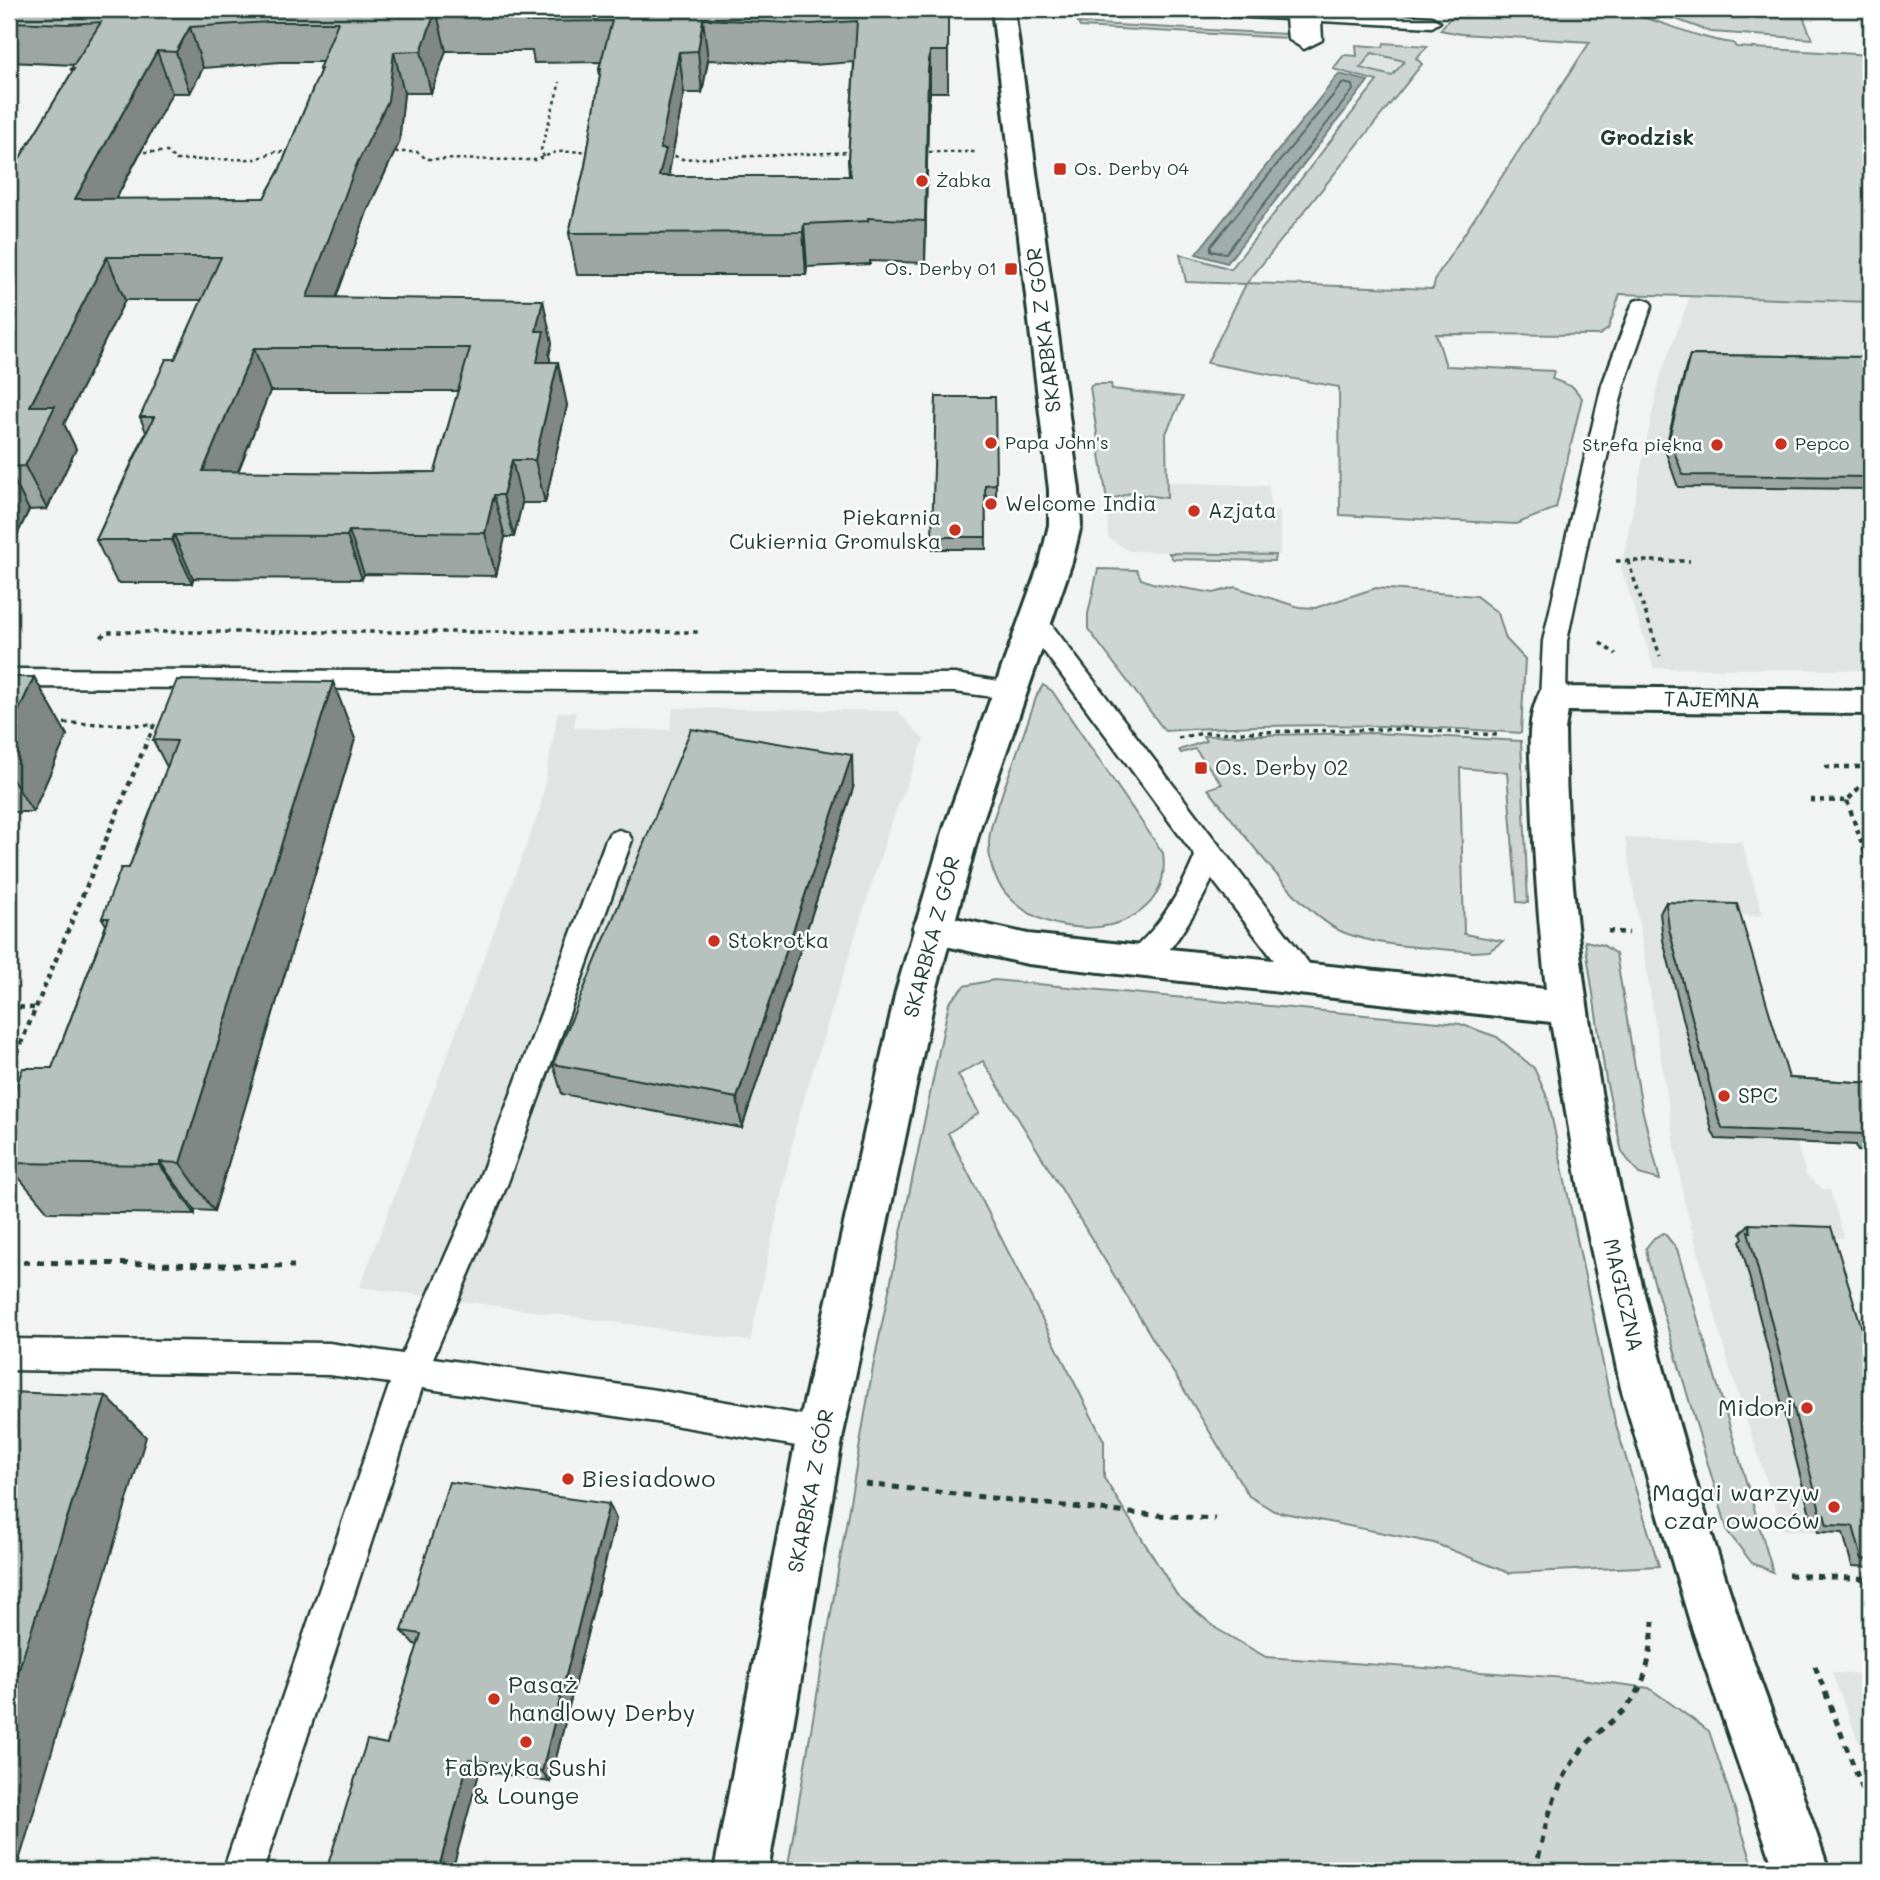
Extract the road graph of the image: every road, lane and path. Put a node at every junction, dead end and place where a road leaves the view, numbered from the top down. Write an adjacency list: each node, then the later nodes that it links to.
1 (1003, 9): 22 (street, SKARBKA Z GÓR)
2 (1196, 9): 5 (lane)
3 (1666, 9): 4 (path)
4 (1658, 19)
5 (1432, 22)
6 (560, 82): 16 (path)
7 (596, 151): 16 (path)
8 (663, 151): 12 (path)
9 (126, 152): 10 (path)
10 (301, 152)
11 (378, 152): 16 (path)
12 (865, 152)
13 (919, 152): 14 (path)
14 (981, 152)
15 (31, 153): 17 (path)
16 (544, 157)
17 (9, 158)
18 (1642, 305): 28 (lane)
19 (1614, 561): 20 (path)
20 (1628, 561): 21 (path); 25 (path)
21 (1690, 561)
22 (1035, 621): 27 (street, SKARBKA Z GÓR); 39 (lane)
23 (1599, 642): 24 (path)
24 (1619, 655)
25 (1662, 663)
26 (9, 678): 27 (lane)
27 (1009, 690): 41 (street, SKARBKA Z GÓR)
28 (1553, 699): 29 (street, TAJEMNA); 32 (street, MAGICZNA)
29 (1871, 702)
30 (48, 723): 45 (path)
31 (1177, 738): 32 (path)
32 (1548, 739): 46 (street, MAGICZNA)
33 (1825, 767): 34 (path)
34 (1871, 767)
35 (1871, 786): 37 (path)
36 (1810, 800): 37 (path)
37 (1847, 801): 40 (path)
38 (619, 839): 51 (lane)
39 (1209, 855): 42 (lane); 43 (lane)
40 (1871, 869)
41 (932, 928): 42 (street); 52 (street, SKARBKA Z GÓR)
42 (1138, 963): 43 (street)
43 (1306, 981): 46 (street)
44 (9, 1007): 45 (path)
45 (36, 1007): 47 (path)
46 (1568, 1008): 63 (street, MAGICZNA)
47 (9, 1072)
48 (9, 1262): 49 (path)
49 (294, 1266)
50 (9, 1354): 51 (lane)
51 (411, 1371): 52 (lane); 60 (lane)
52 (820, 1434): 53 (street, SKARBKA Z GÓR)
53 (812, 1478): 54 (path); 61 (street, SKARBKA Z GÓR)
54 (1215, 1519)
55 (1788, 1575): 56 (path)
56 (1871, 1579)
57 (1653, 1622): 62 (path)
58 (1815, 1666): 59 (path)
59 (1871, 1811)
60 (243, 1871)
61 (741, 1871)
62 (1536, 1871)
63 (1802, 1871)

